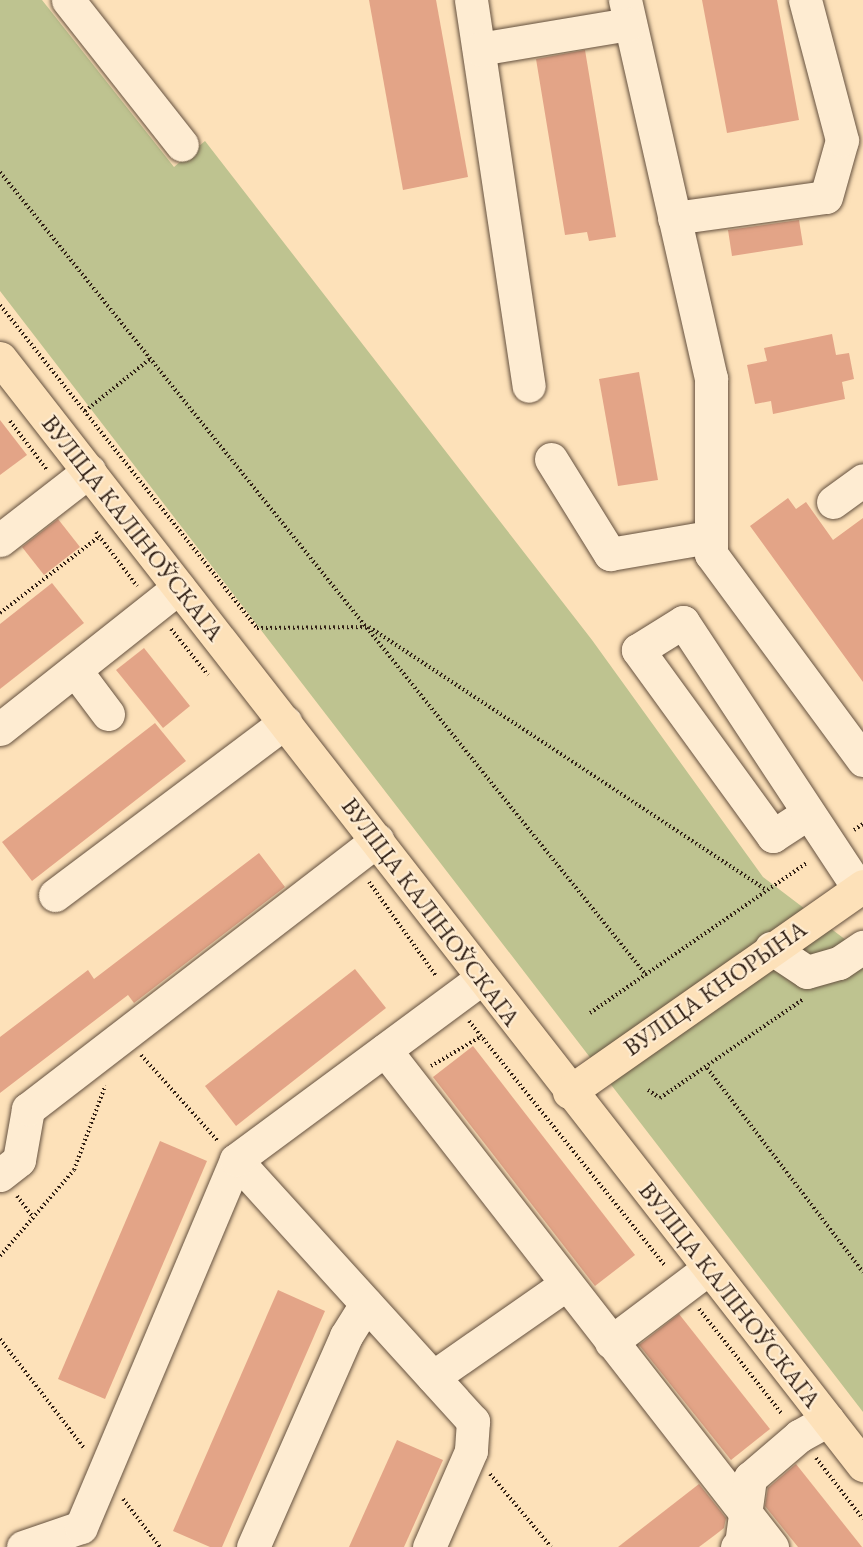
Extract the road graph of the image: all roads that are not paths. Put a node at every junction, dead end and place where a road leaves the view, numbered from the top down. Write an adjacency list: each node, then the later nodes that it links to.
1 (68, 0): 6 (lane)
2 (471, 0): 5 (lane)
3 (806, 0): 7 (lane)
4 (627, 12): 5 (lane); 7 (lane)
5 (479, 49): 9 (lane)
6 (182, 146)
7 (674, 218): 14 (lane)
8 (0, 358): 11 (main road, ВУЛІЦА КАЛІНОЎСКАГА)
9 (529, 386)
10 (551, 459): 14 (lane)
11 (76, 480): 15 (lane); 16 (main road, ВУЛІЦА КАЛІНОЎСКАГА)
12 (863, 480): 13 (lane)
13 (833, 502)
14 (708, 537): 21 (lane)
15 (0, 540)
16 (179, 587): 17 (lane); 19 (main road, ВУЛІЦА КАЛІНОЎСКАГА)
17 (75, 670): 18 (lane); 20 (lane)
18 (108, 714)
19 (285, 722): 23 (main road, ВУЛІЦА КАЛІНОЎСКАГА); 25 (lane)
20 (0, 729)
21 (863, 760)
22 (808, 813): 22 (lane); 24 (lane)
23 (365, 850): 28 (main road, ВУЛІЦА КАЛІНОЎСКАГА); 32 (lane)
24 (861, 888): 27 (main road, ВУЛІЦА КНОРЫНА)
25 (55, 895)
26 (863, 947): 27 (lane)
27 (771, 948): 30 (main road, ВУЛІЦА КНОРЫНА)
28 (482, 978): 29 (lane); 30 (main road, ВУЛІЦА КАЛІНОЎСКАГА)
29 (385, 1050): 31 (lane); 34 (lane)
30 (569, 1092): 33 (main road, ВУЛІЦА КАЛІНОЎСКАГА)
31 (236, 1160): 35 (lane); 41 (lane)
32 (0, 1175)
33 (708, 1269): 36 (lane); 38 (main road, ВУЛІЦА КАЛІНОЎСКАГА)
34 (565, 1285): 36 (lane); 37 (lane)
35 (366, 1304): 37 (lane); 42 (lane)
36 (611, 1342): 40 (lane)
37 (433, 1377): 43 (lane)
38 (828, 1420): 39 (main road, ВУЛІЦА КАЛІНОЎСКАГА); 40 (lane)
39 (863, 1465)
40 (745, 1513): 44 (lane); 45 (lane)
41 (23, 1547)
42 (253, 1547)
43 (429, 1547)
44 (737, 1547)
45 (772, 1547)

